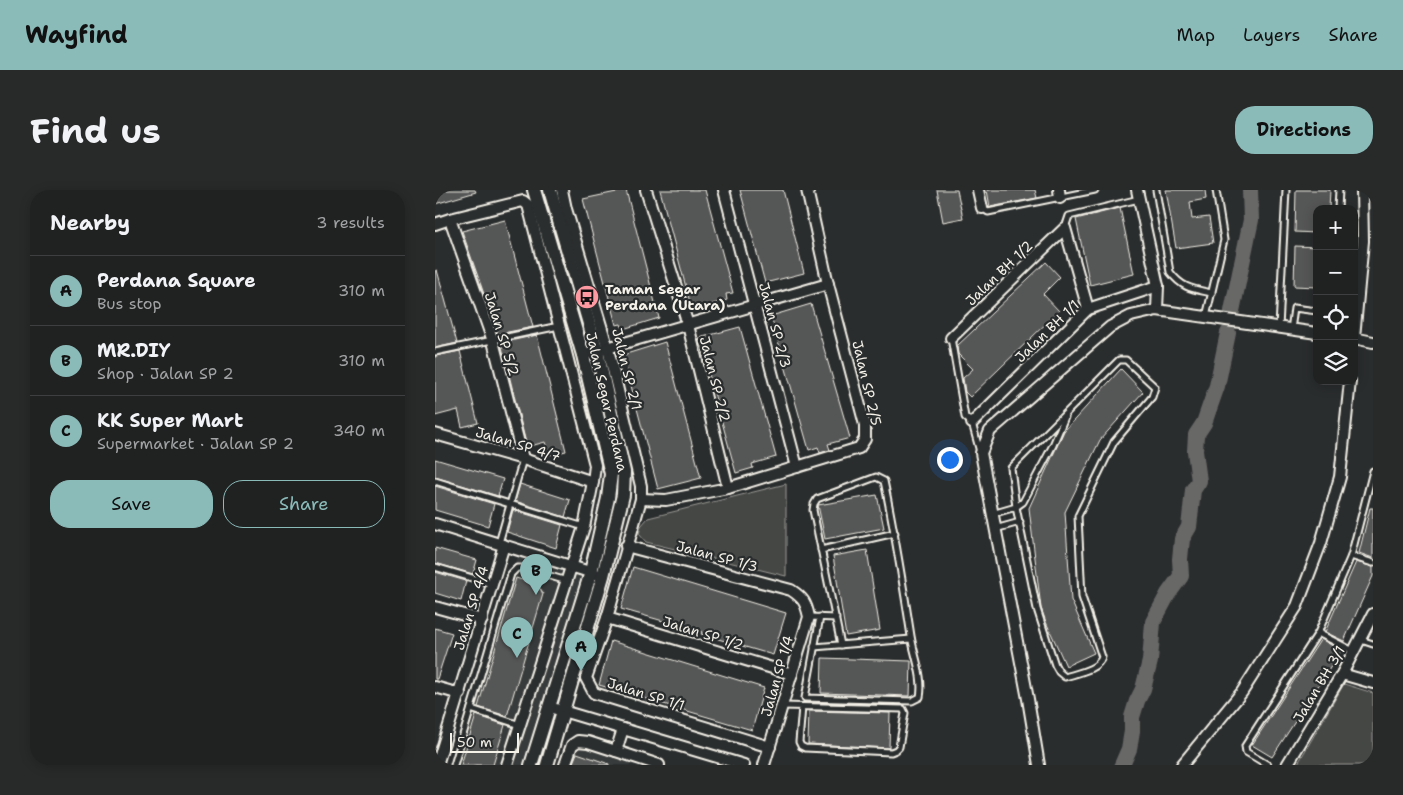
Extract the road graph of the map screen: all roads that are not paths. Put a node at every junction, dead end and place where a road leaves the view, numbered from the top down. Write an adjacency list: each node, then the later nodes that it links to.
1 (534, 190): 41 (street, Jalan Segar Perdana)
2 (550, 190): 39 (street, Jalan Segar Perdana)
3 (562, 190): 39 (street, Jalan SP 2/1)
4 (646, 190): 30 (street, Jalan SP 2/2)
5 (724, 190): 25 (street, Jalan SP 2/3)
6 (807, 190): 21 (street, Jalan SP 2/5)
7 (979, 190): 17 (street)
8 (1095, 190): 14 (lane)
9 (1156, 190): 23 (lane)
10 (1216, 190): 23 (lane)
11 (1286, 190): 32 (lane)
12 (1339, 190): 16 (lane)
13 (1362, 190): 24 (street)
14 (1059, 194): 17 (lane)
15 (1138, 195): 20 (lane); 22 (street)
16 (1338, 205)
17 (983, 208)
18 (450, 218): 19 (street); 31 (street); 37 (street, Jalan SP 5/2)
19 (435, 224)
20 (1065, 228): 26 (street); 35 (street, Jalan BH 1/2)
21 (828, 284): 25 (street); 48 (street, Jalan SP 2/5)
22 (1158, 286): 26 (street, Jalan BH 1/1); 27 (street)
23 (1212, 293): 29 (lane)
24 (1358, 295)
25 (756, 305): 30 (street); 48 (street, Jalan SP 2/3)
26 (1088, 309): 44 (street, Jalan BH 1/1)
27 (1157, 310): 29 (street); 46 (street)
28 (1313, 310): 33 (lane)
29 (1207, 317): 32 (street)
30 (687, 325): 39 (street); 52 (street, Jalan SP 2/2)
31 (559, 326): 37 (lane); 51 (street)
32 (1279, 328): 33 (street)
33 (1291, 330): 34 (street)
34 (1313, 333)
35 (951, 338): 44 (lane)
36 (1358, 339): 38 (street)
37 (493, 341): 40 (lane); 47 (street, Jalan SP 5/2)
38 (1373, 342)
39 (603, 350): 41 (street); 53 (street, Jalan SP 2/1); 69 (street, Jalan Segar Perdana)
40 (435, 352)
41 (583, 355): 69 (street, Jalan Segar Perdana)
42 (1350, 385): 113 (street)
43 (1067, 414): 55 (lane); 55 (lane); 57 (lane)
44 (972, 423): 46 (lane)
45 (435, 433): 47 (street, Jalan SP 4/7)
46 (981, 453): 56 (street)
47 (523, 459): 51 (street, Jalan SP 4/7); 54 (lane)
48 (797, 467): 52 (street, Jalan SP 2/5)
49 (1373, 471): 65 (lane)
50 (435, 481): 54 (lane)
51 (593, 482): 59 (street)
52 (728, 488): 53 (street, Jalan SP 2/5)
53 (641, 499): 63 (street, Jalan SP 1/1)
54 (510, 504): 59 (lane); 62 (lane)
55 (1016, 507): 56 (lane); 57 (lane)
56 (991, 514): 60 (street)
57 (1020, 522): 60 (lane)
58 (435, 524): 62 (street)
59 (584, 527): 67 (street)
60 (995, 529): 98 (street)
61 (895, 533): 64 (lane); 64 (lane); 80 (lane)
62 (502, 544): 67 (street); 71 (street, Jalan SP 4/4)
63 (626, 546): 74 (street, Jalan SP 1/3); 76 (street, Jalan SP 1/1)
64 (821, 550): 77 (lane)
65 (1351, 556): 66 (lane); 79 (lane)
66 (1373, 563)
67 (568, 564): 69 (street); 70 (street)
68 (435, 567): 71 (lane)
69 (597, 574): 92 (street, Jalan Segar Perdana); 95 (street, Jalan Segar Perdana)
70 (567, 581): 94 (lane); 96 (street)
71 (493, 584): 78 (street, Jalan SP 4/4)
72 (435, 606): 78 (street)
73 (1373, 614): 81 (street, Jalan BH 3/1)
74 (809, 617): 75 (lane); 86 (street, Jalan SP 1/4)
75 (820, 617): 77 (lane); 84 (lane)
76 (607, 618): 86 (street, Jalan SP 1/2); 99 (street, Jalan SP 1/1)
77 (836, 618): 83 (lane)
78 (482, 620): 90 (street, Jalan SP 4/4)
79 (1318, 633): 85 (lane); 114 (lane)
80 (911, 638): 83 (lane); 84 (lane)
81 (1361, 640): 82 (lane); 85 (street, Jalan BH 3/1)
82 (1373, 644)
83 (841, 645): 84 (lane)
84 (814, 647)
85 (1355, 652): 87 (street, Jalan BH 3/1)
86 (792, 674): 91 (street, Jalan SP 1/4)
87 (1342, 674): 88 (street); 115 (street, Jalan BH 3/1)
88 (1373, 683)
89 (435, 687): 90 (street)
90 (460, 694): 103 (street, Jalan SP 4/4)
91 (783, 706): 93 (lane); 99 (street, Jalan SP 1/4)
92 (548, 707): 95 (street); 106 (street, Jalan Segar Perdana)
93 (802, 707): 93 (lane)
94 (471, 709): 96 (lane); 104 (lane)
95 (564, 711): 97 (street); 107 (street, Jalan Segar Perdana)
96 (521, 725): 105 (street)
97 (623, 729): 100 (street); 101 (street)
98 (1037, 745): 111 (street); 112 (street)
99 (770, 747): 110 (street, Jalan SP 1/4)
100 (616, 751): 102 (street); 108 (street)
101 (718, 761): 109 (street)
102 (656, 764)
103 (437, 765)
104 (454, 765)
105 (507, 765)
106 (531, 765)
107 (547, 765)
108 (565, 765)
109 (744, 765)
110 (764, 765)
111 (1031, 765)
112 (1039, 765)
113 (1182, 765)
114 (1268, 765)
115 (1287, 765)

